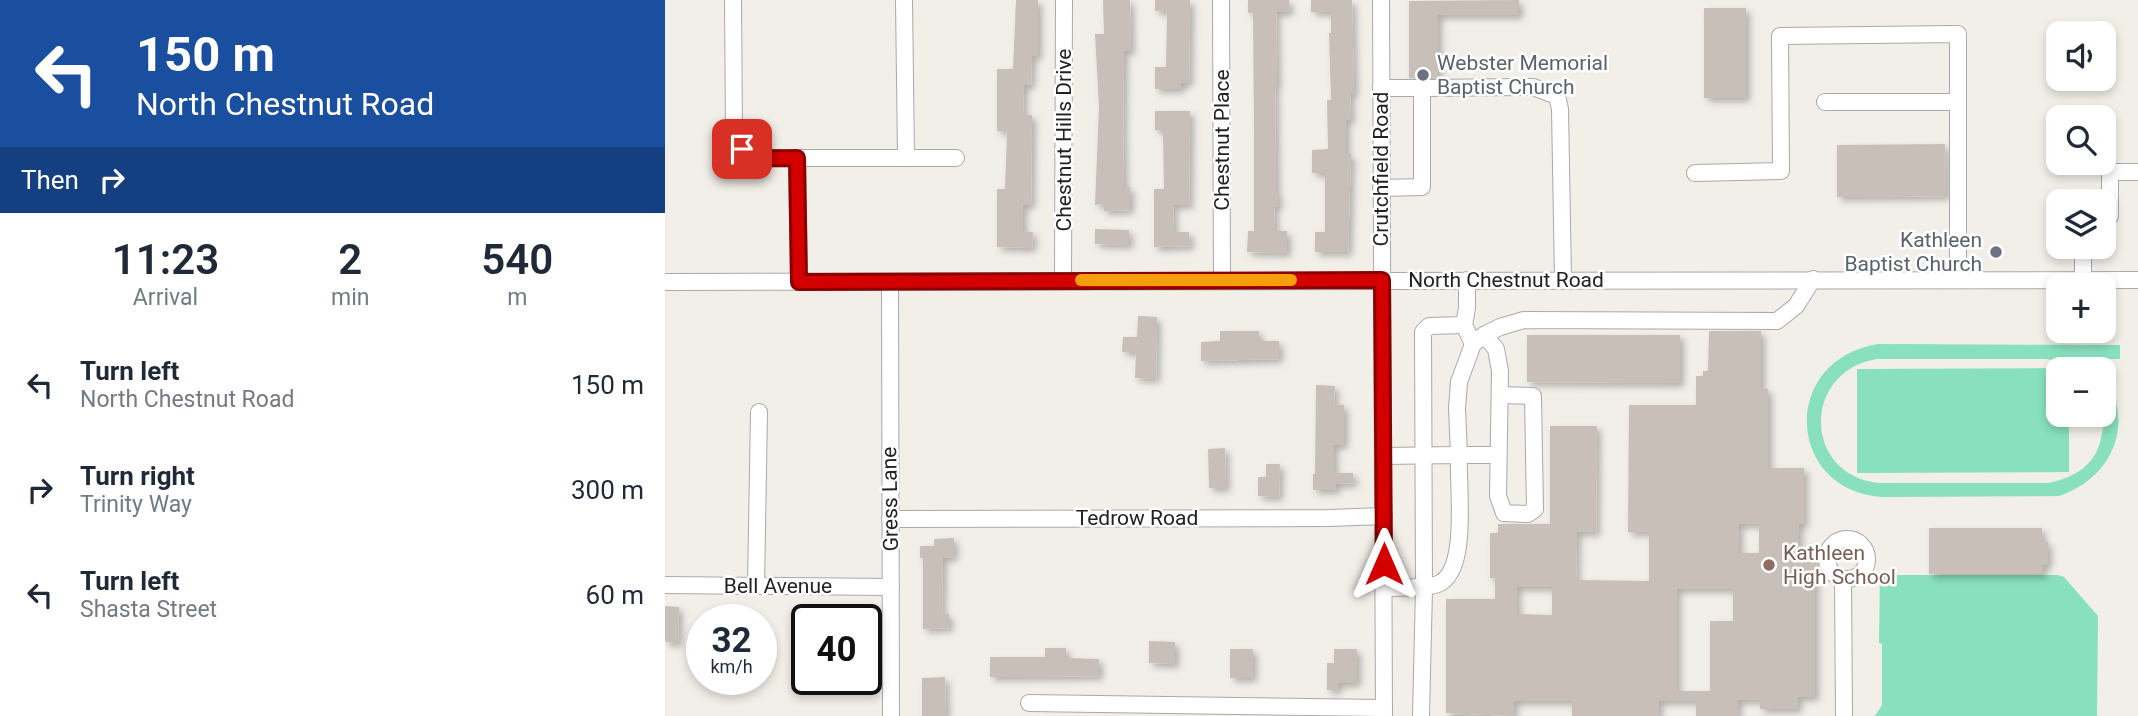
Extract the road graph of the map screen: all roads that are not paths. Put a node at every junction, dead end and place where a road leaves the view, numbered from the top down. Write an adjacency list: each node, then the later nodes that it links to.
1 (733, 0): 10 (street)
2 (904, 0): 11 (street)
3 (1064, 0): 21 (street, Chestnut Hills Drive)
4 (1221, 0): 22 (street, Chestnut Place)
5 (1381, 0): 6 (street, Crutchfield Road)
6 (1381, 88): 7 (street); 15 (street, Crutchfield Road)
7 (1422, 88): 15 (street); 18 (street)
8 (1825, 102): 9 (street)
9 (1958, 102): 14 (street); 20 (street)
10 (797, 158): 11 (street); 28 (street)
11 (906, 158): 12 (street)
12 (956, 158)
13 (2138, 172): 16 (street)
14 (1695, 173)
15 (1381, 188): 23 (street, Crutchfield Road)
16 (2110, 189)
17 (1467, 279): 18 (street, North Chestnut Road); 23 (street, North Chestnut Road); 30 (street)
18 (1563, 279): 19 (street, North Chestnut Road)
19 (1813, 279): 20 (street, North Chestnut Road); 31 (street)
20 (1958, 279): 24 (street, North Chestnut Road)
21 (1063, 280): 22 (street, North Chestnut Road); 29 (street, North Chestnut Road)
22 (1222, 280): 23 (street, North Chestnut Road)
23 (1382, 280): 36 (street, Crutchfield Road)
24 (2046, 280)
25 (2116, 280): 26 (street, North Chestnut Road)
26 (2138, 280)
27 (665, 282): 28 (street, North Chestnut Road)
28 (799, 282): 29 (street, North Chestnut Road)
29 (890, 282): 39 (street, Gress Lane)
30 (1464, 325): 31 (street); 37 (street)
31 (1478, 339): 32 (street); 34 (street)
32 (1500, 396): 35 (street); 35 (street)
33 (759, 412): 42 (street)
34 (1459, 455): 35 (street); 37 (street); 43 (street)
35 (1498, 455)
36 (1383, 456): 37 (street); 38 (street, Crutchfield Road)
37 (1424, 456): 43 (street)
38 (1384, 516): 39 (street, Tedrow Road); 45 (street, Crutchfield Road)
39 (890, 519): 44 (street, Gress Lane)
40 (1843, 579): 50 (street)
41 (665, 585): 42 (street, Bell Avenue)
42 (756, 585): 44 (street, Bell Avenue)
43 (1424, 585): 45 (street); 49 (street)
44 (891, 587): 48 (street, Gress Lane)
45 (1384, 588): 47 (street, Crutchfield Road)
46 (1029, 703): 47 (street)
47 (1384, 712)
48 (891, 716)
49 (1421, 716)
50 (1844, 716)

